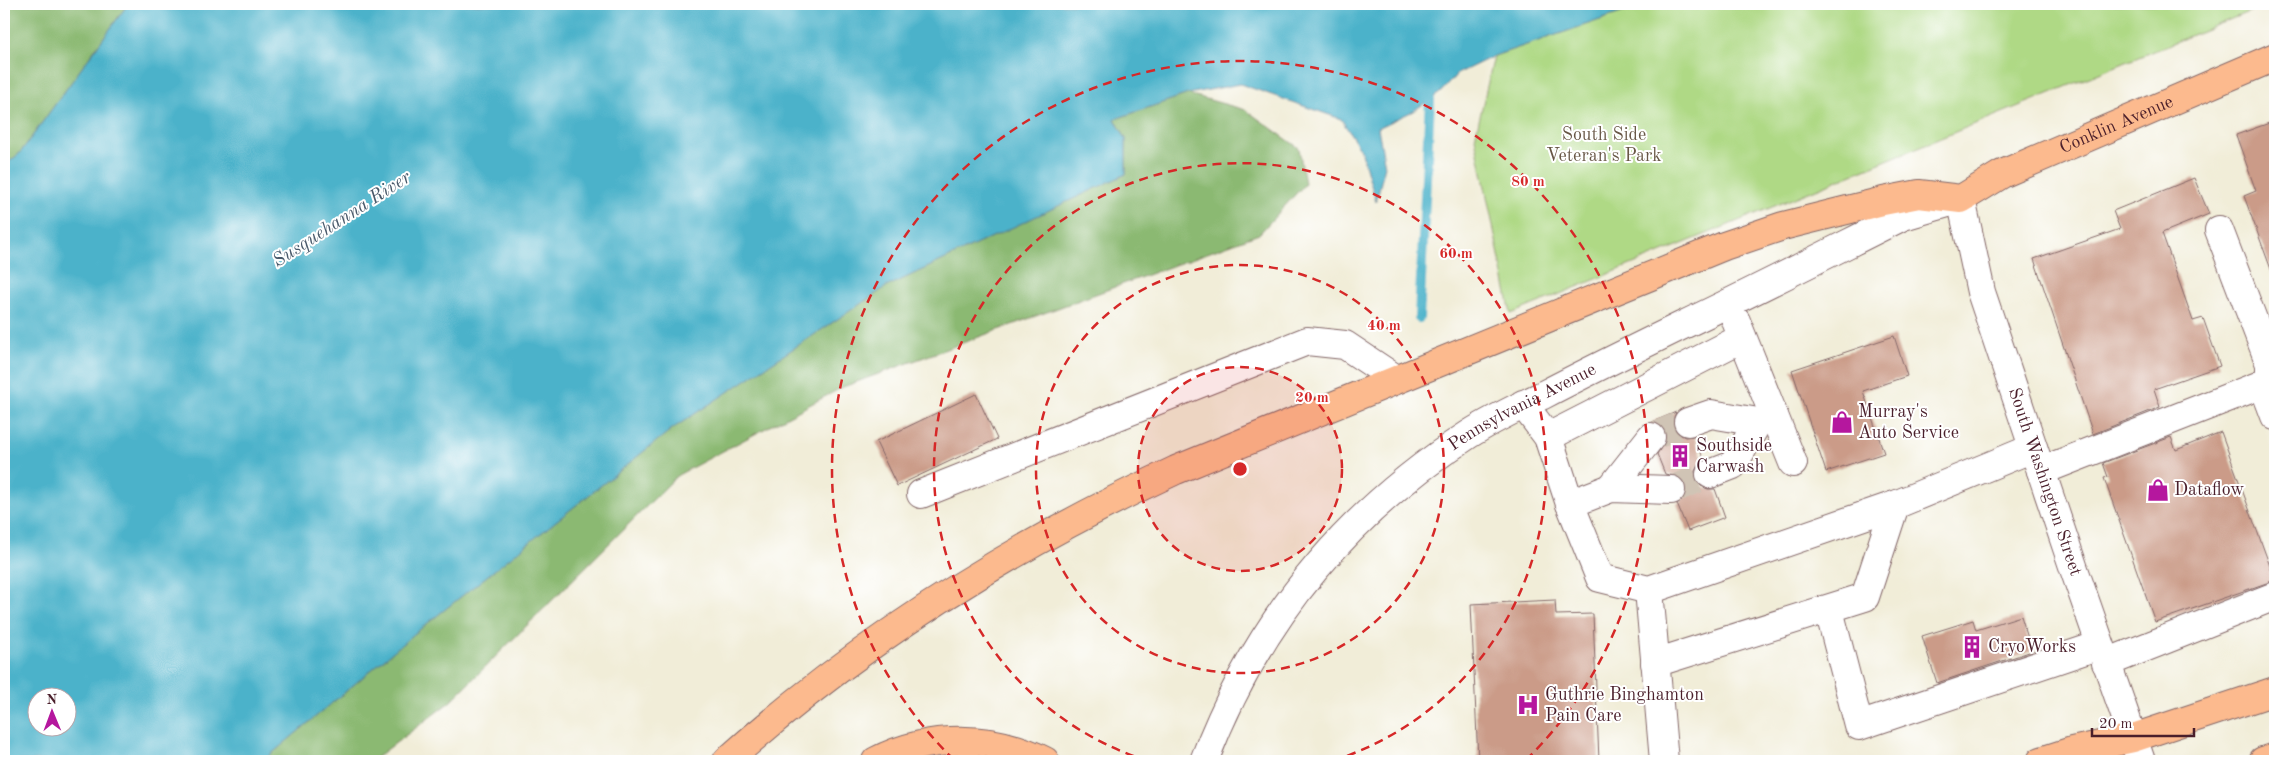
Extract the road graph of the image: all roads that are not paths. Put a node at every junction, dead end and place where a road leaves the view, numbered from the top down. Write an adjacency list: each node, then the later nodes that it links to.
1 (2275, 57): 2 (main road, Conklin Avenue)
2 (1961, 200): 4 (street, Pennsylvania Avenue); 6 (main road); 14 (street, South Washington Street)
3 (2219, 230): 7 (street)
4 (1729, 303): 5 (street); 8 (street, Pennsylvania Avenue)
5 (1742, 338): 10 (street); 12 (street)
6 (1396, 379): 19 (street); 30 (main road)
7 (2263, 384): 9 (street); 14 (street)
8 (1523, 404): 12 (street); 33 (street, Pennsylvania Avenue)
9 (2275, 416)
10 (1766, 419): 11 (street); 15 (street); 16 (street)
11 (1688, 422)
12 (1548, 437): 20 (street)
13 (1651, 437): 17 (street)
14 (2036, 460): 21 (street); 25 (street, South Washington Street)
15 (1793, 463)
16 (1710, 474)
17 (1611, 488): 18 (street); 20 (street)
18 (1671, 490)
19 (921, 494)
20 (1570, 504): 22 (street)
21 (1895, 504): 22 (street); 24 (street)
22 (1649, 590): 26 (street)
23 (2275, 596): 25 (street)
24 (1829, 610): 25 (street); 26 (street)
25 (2103, 654): 28 (street, South Washington Street)
26 (1655, 663): 34 (street)
27 (2275, 691): 28 (main road)
28 (2137, 750): 35 (main road)
29 (2275, 757): 36 (main road)
30 (728, 761)
31 (876, 761): 32 (main road)
32 (1045, 761)
33 (1204, 761)
34 (1664, 761)
35 (2040, 761)
36 (2263, 761)

